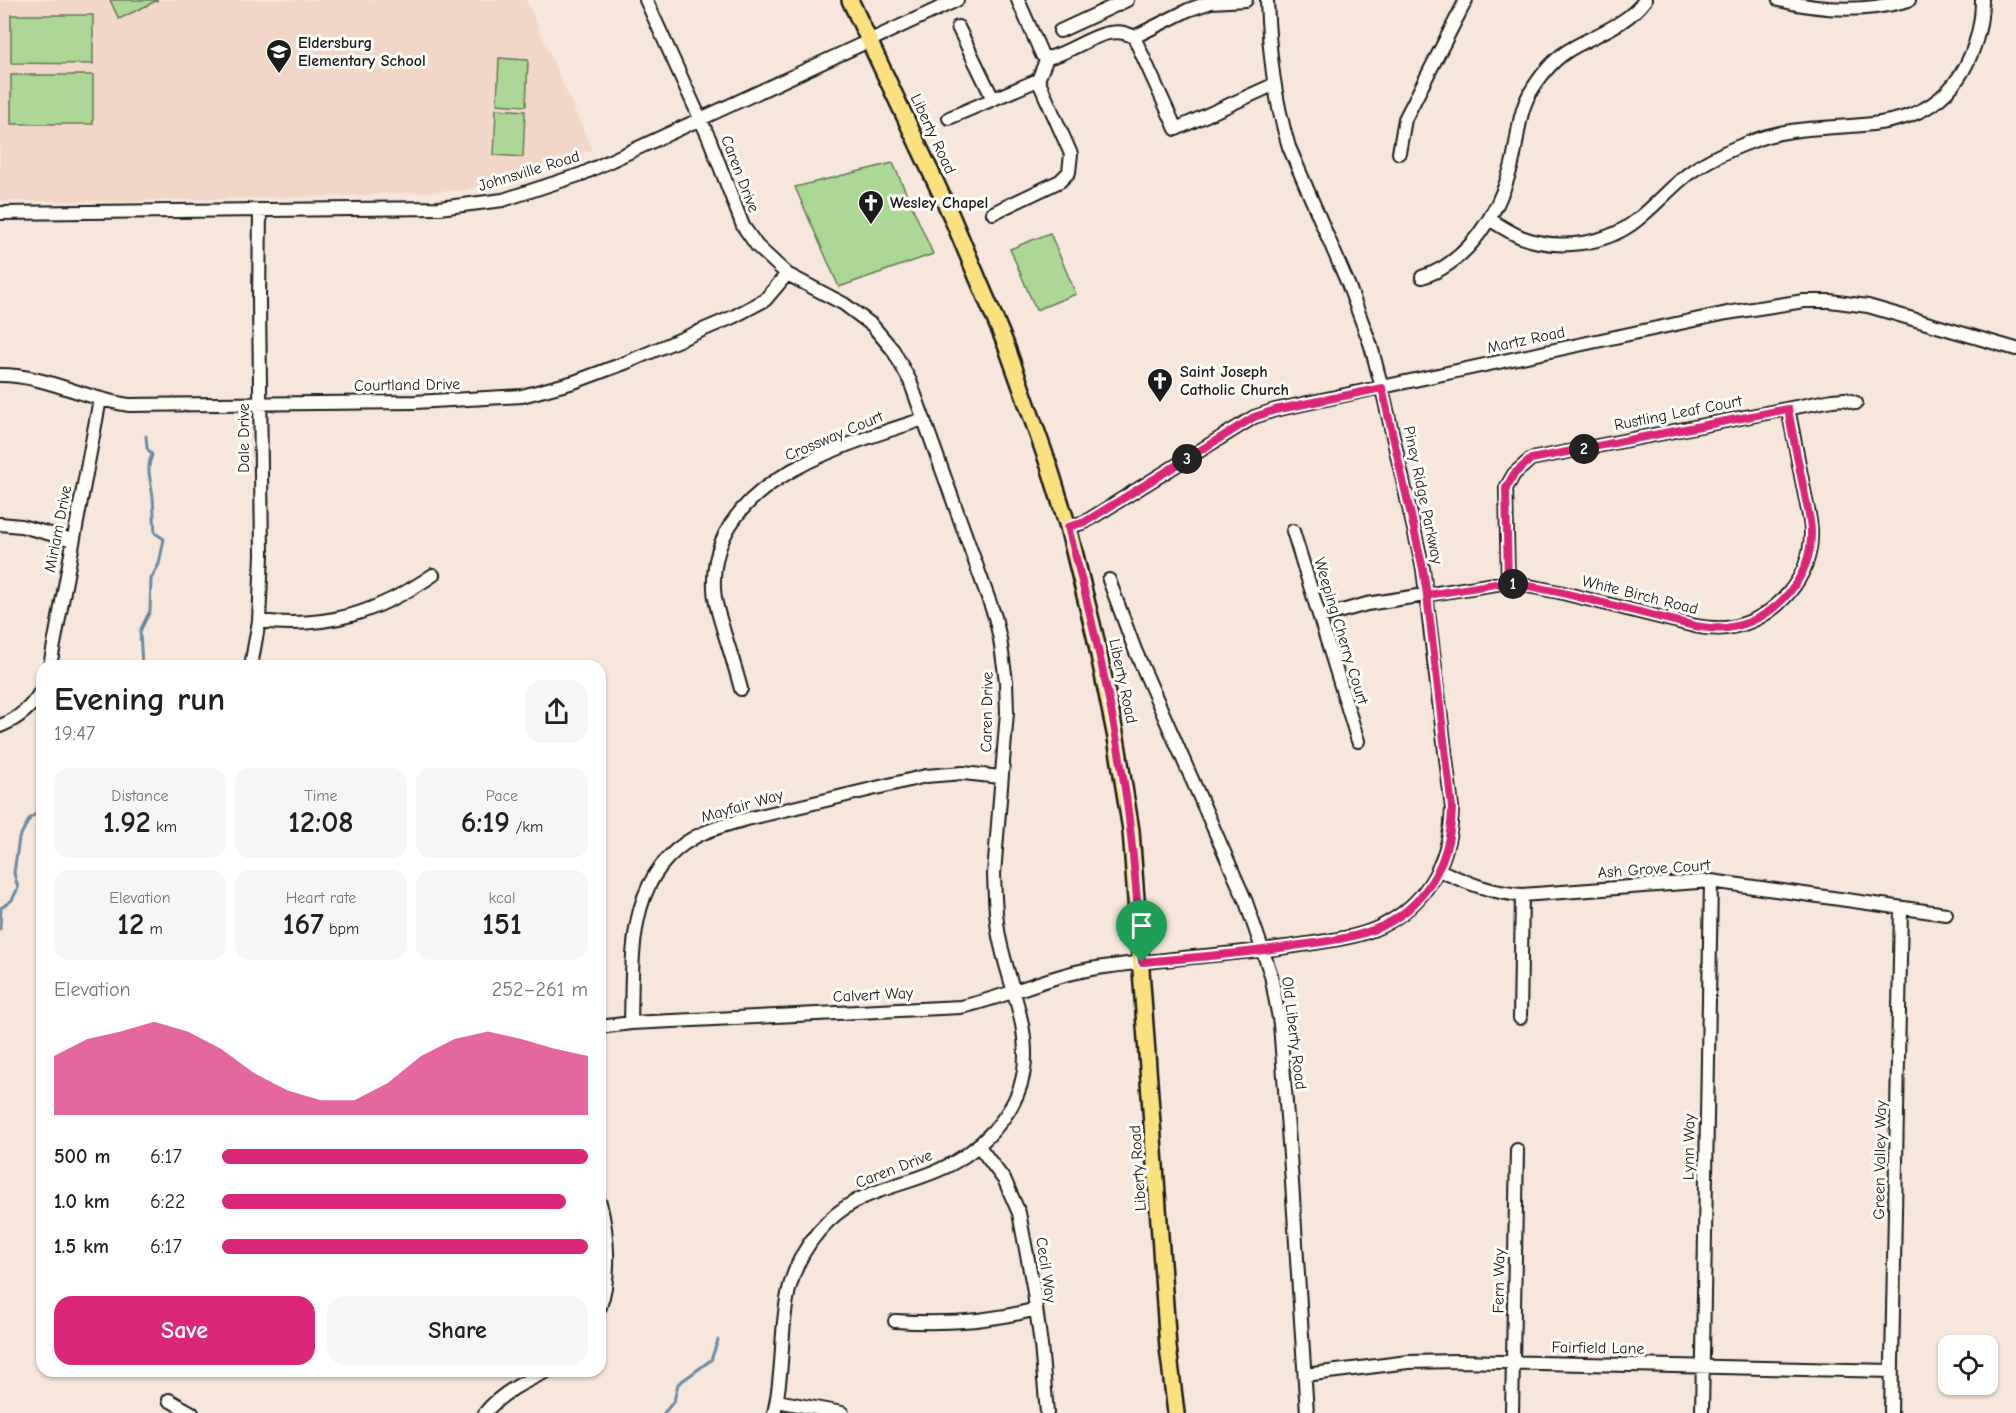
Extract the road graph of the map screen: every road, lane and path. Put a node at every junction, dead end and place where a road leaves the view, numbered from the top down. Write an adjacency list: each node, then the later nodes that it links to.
1 (646, 0): 25 (street, Caren Drive)
2 (850, 0): 19 (main road, Liberty Road)
3 (957, 0): 19 (street, Johnsville Road)
4 (1018, 0): 20 (street)
5 (1127, 0): 14 (street)
6 (1245, 0): 13 (street)
7 (1267, 0): 22 (street, Piney Ridge Parkway)
8 (1466, 0): 26 (street)
9 (1645, 0): 30 (street)
10 (1779, 0): 11 (street)
11 (1909, 0)
12 (1982, 0): 30 (street)
13 (1211, 1): 18 (street)
14 (1094, 15): 16 (street); 17 (street)
15 (958, 27): 23 (street)
16 (1060, 31)
17 (1103, 35): 18 (street); 20 (street)
18 (1134, 37): 22 (street)
19 (868, 40): 25 (street, Johnsville Road); 42 (main road, Liberty Road)
20 (1047, 58): 21 (street)
21 (1038, 80): 23 (street); 29 (street)
22 (1273, 85): 35 (street, Piney Ridge Parkway)
23 (993, 99): 24 (street)
24 (949, 118)
25 (701, 120): 27 (street, Johnsville Road); 31 (street, Caren Drive)
26 (1399, 153)
27 (261, 210): 28 (street, Johnsville Road); 38 (street, Dale Drive)
28 (0, 213)
29 (993, 213)
30 (1489, 219): 32 (street)
31 (787, 274): 38 (street, Courtland Drive); 40 (street, Caren Drive)
32 (1422, 277)
33 (2016, 349): 35 (street, Martz Road)
34 (0, 375): 36 (street, Courtland Drive)
35 (1382, 388): 42 (street, Martz Road); 48 (street, Piney Ridge Parkway)
36 (100, 399): 38 (street, Courtland Drive); 44 (street, Miriam Drive)
37 (1856, 403): 39 (street, Rustling Leaf Court)
38 (262, 404): 50 (street, Dale Drive)
39 (1788, 409): 47 (street, Rustling Leaf Court); 47 (street, White Birch Road)
40 (924, 418): 53 (street, Crossway Court); 57 (street, Caren Drive)
41 (0, 524): 44 (street)
42 (1068, 527): 64 (main road, Liberty Road)
43 (1293, 531): 49 (street, Weeping Cherry Court)
44 (73, 540): 51 (street, Miriam Drive)
45 (433, 574): 50 (street)
46 (1109, 580): 63 (street, Old Liberty Road)
47 (1508, 582): 48 (street, White Birch Road)
48 (1427, 595): 49 (street, White Birch Road); 58 (street, Piney Ridge Parkway)
49 (1320, 617): 56 (street, Weeping Cherry Court)
50 (259, 621): 52 (street, Dale Drive)
51 (51, 660)
52 (252, 660)
53 (741, 689)
54 (36, 699): 55 (street)
55 (0, 726)
56 (1358, 741)
57 (1001, 777): 65 (street, Caren Drive); 67 (street, Mayfair Way)
58 (1439, 870): 60 (street, Ash Grove Court); 63 (street, Piney Ridge Parkway)
59 (1711, 881): 60 (street, Ash Grove Court); 61 (street, Ash Grove Court); 74 (street, Lynn Way)
60 (1522, 896): 66 (street)
61 (1901, 909): 62 (street, Ash Grove Court); 75 (street, Green Valley Way)
62 (1946, 914)
63 (1263, 950): 64 (street, Piney Ridge Parkway); 76 (street, Old Liberty Road)
64 (1142, 962): 65 (street, Calvert Way); 84 (main road, Liberty Road)
65 (1012, 991): 67 (street, Calvert Way); 69 (street, Caren Drive)
66 (1520, 1018)
67 (631, 1023): 68 (street, Calvert Way)
68 (606, 1026)
69 (978, 1145): 71 (street, Cecil Way); 79 (street, Caren Drive)
70 (1517, 1150): 73 (street, Fern Way)
71 (1036, 1309): 72 (street); 83 (street, Cecil Way)
72 (895, 1321)
73 (1514, 1362): 74 (street, Fairfield Lane); 76 (street, Fairfield Lane); 86 (street, Fern Way)
74 (1703, 1366): 75 (street, Fairfield Lane); 87 (street, Lynn Way)
75 (1892, 1371): 88 (street, Green Valley Way)
76 (1305, 1375): 85 (street, Old Liberty Road)
77 (536, 1377): 81 (street)
78 (169, 1400): 80 (street)
79 (776, 1407): 82 (street)
80 (192, 1413)
81 (485, 1413)
82 (842, 1413)
83 (1047, 1413)
84 (1176, 1413)
85 (1307, 1413)
86 (1512, 1413)
87 (1702, 1413)
88 (1891, 1413)

